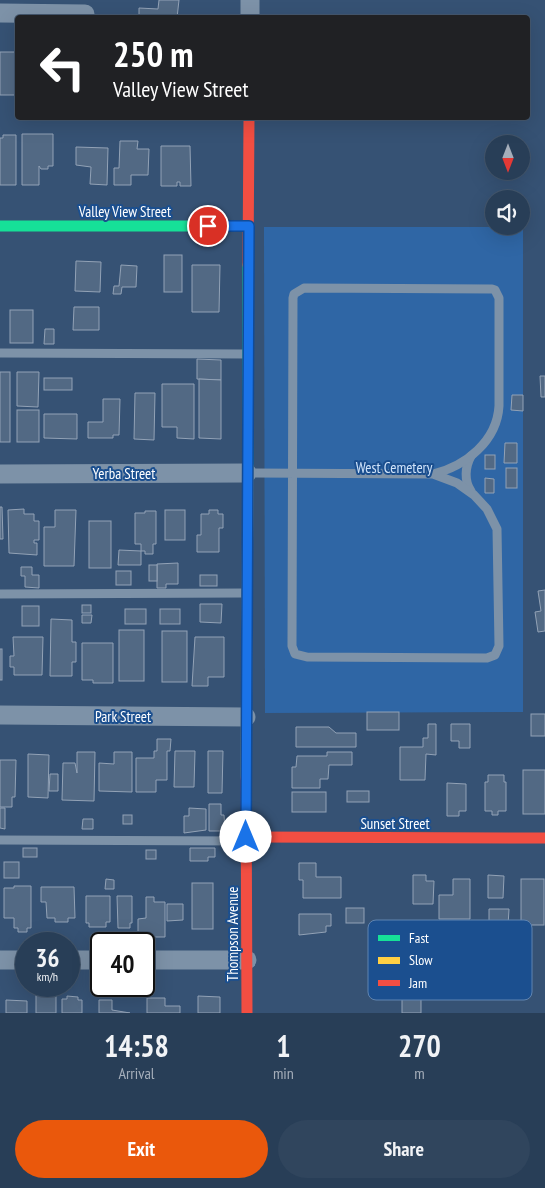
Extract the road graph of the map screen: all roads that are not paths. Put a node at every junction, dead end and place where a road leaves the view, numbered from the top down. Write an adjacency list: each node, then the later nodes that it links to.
1 (250, 0): 4 (street)
2 (0, 13): 3 (street)
3 (85, 14)
4 (250, 15)
5 (249, 120): 7 (street, Thompson Avenue)
6 (0, 226): 7 (street, Valley View Street)
7 (249, 226): 9 (street, Thompson Avenue)
8 (0, 353): 9 (lane)
9 (250, 354): 11 (street, Thompson Avenue)
10 (471, 456): 12 (lane); 14 (lane); 15 (lane)
11 (247, 473): 12 (lane); 13 (street, Yerba Street); 16 (street, Thompson Avenue)
12 (292, 473): 14 (lane); 15 (lane)
13 (0, 474)
14 (433, 474): 15 (lane)
15 (474, 495)
16 (248, 593): 17 (lane); 19 (street, Thompson Avenue)
17 (0, 594)
18 (0, 715): 19 (street, Park Street)
19 (246, 717): 21 (street, Thompson Avenue)
20 (545, 838): 21 (street, Sunset Street)
21 (246, 839): 22 (lane); 26 (street, Thompson Avenue)
22 (0, 840)
23 (0, 960): 24 (street)
24 (15, 960)
25 (155, 960): 26 (street)
26 (247, 960): 27 (street, Thompson Avenue)
27 (247, 1013)

